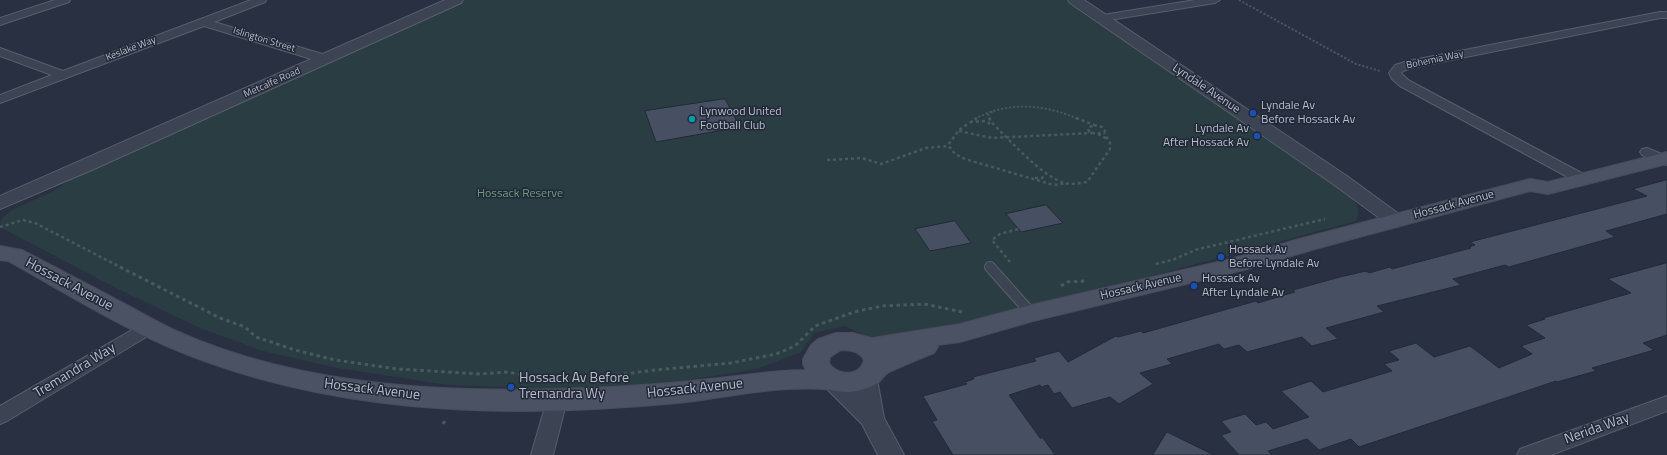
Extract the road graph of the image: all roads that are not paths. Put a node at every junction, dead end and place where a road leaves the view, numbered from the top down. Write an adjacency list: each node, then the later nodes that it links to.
1 (65, 0): 8 (street)
2 (261, 0): 9 (street, Keslake Way)
3 (456, 0): 11 (street, Metcalfe Road)
4 (1075, 0): 7 (street, Lyndale Avenue)
5 (1216, 0): 7 (street)
6 (1667, 15): 16 (street, Bohemia Way)
7 (1103, 18): 19 (street, Lyndale Avenue)
8 (0, 22)
9 (204, 22): 11 (street, Islington Street); 12 (street, Keslake Way)
10 (0, 52): 12 (street)
11 (324, 59): 15 (street, Metcalfe Road)
12 (63, 75): 13 (street, Keslake Way)
13 (0, 99)
14 (1662, 155): 16 (main road, Hossack Avenue)
15 (88, 166): 17 (street, Metcalfe Road); 18 (street, Metcalfe Road)
16 (1575, 175): 19 (main road, Hossack Avenue)
17 (0, 203)
18 (0, 212)
19 (1396, 221): 22 (main road, Hossack Avenue)
20 (5, 248): 23 (main road, Hossack Avenue)
21 (990, 267): 22 (lane)
22 (1031, 313): 24 (main road, Hossack Avenue)
23 (150, 327): 26 (main road, Hossack Avenue); 28 (street, Tremandra Way)
24 (870, 365): 25 (main road, Hossack Avenue); 25 (main road); 29 (street)
25 (827, 374): 26 (main road, Hossack Avenue); 29 (street)
26 (557, 400): 30 (street)
27 (1667, 403): 32 (street, Nerida Way)
28 (0, 416)
29 (871, 418): 31 (street)
30 (542, 455)
31 (891, 455)
32 (1528, 455)

